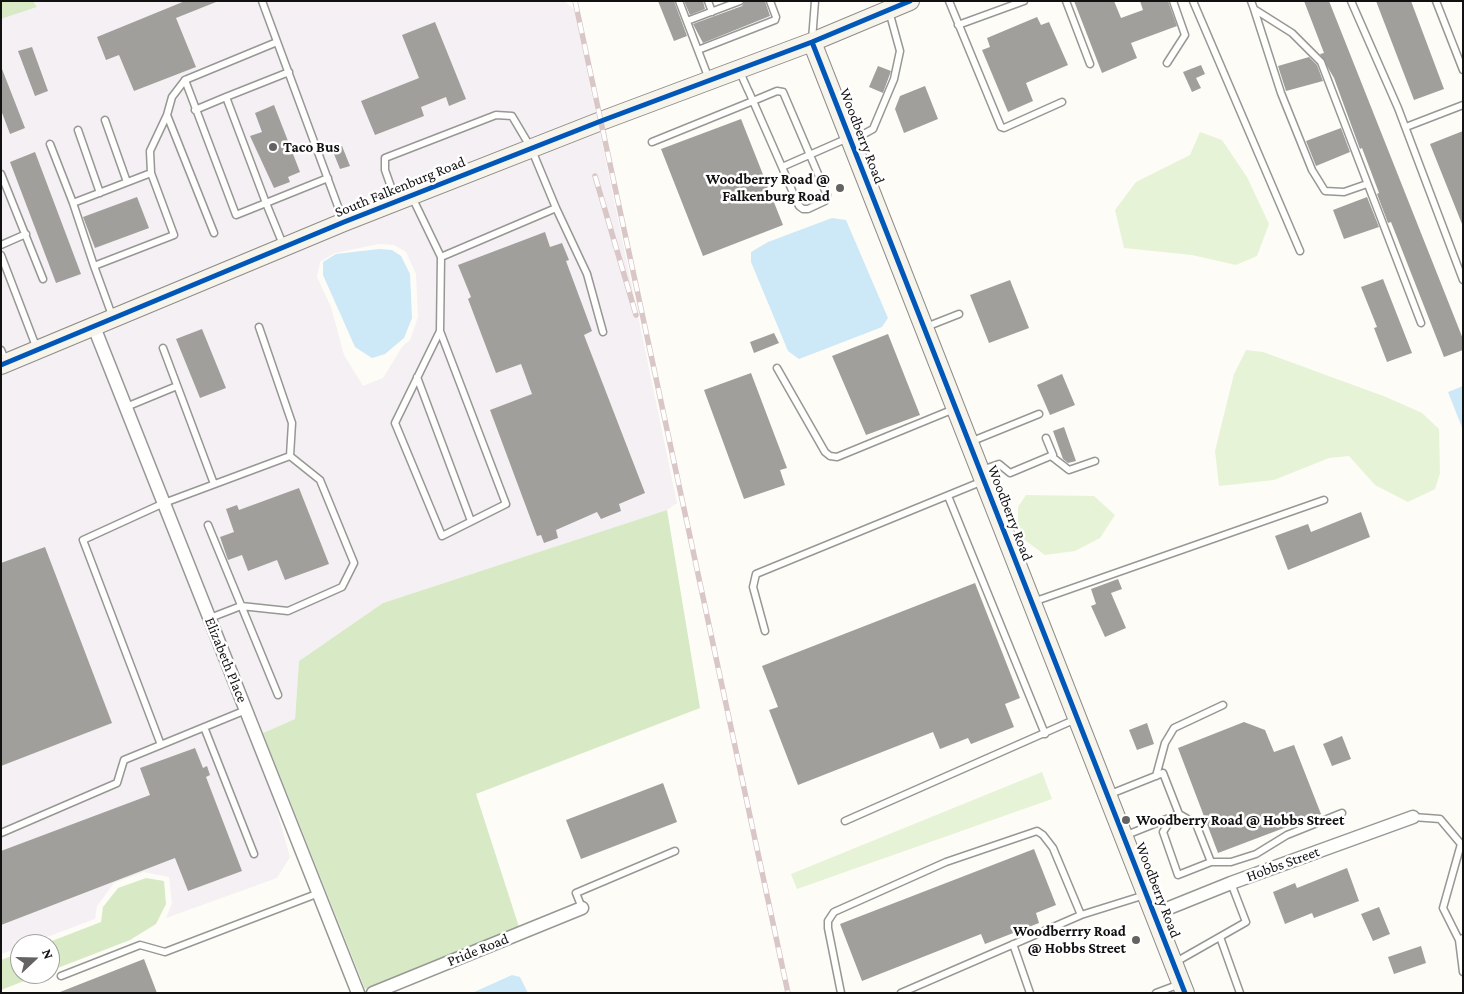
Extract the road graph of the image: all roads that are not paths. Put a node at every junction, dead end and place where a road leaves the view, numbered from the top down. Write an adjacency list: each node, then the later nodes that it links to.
1 (262, 1): 21 (lane)
2 (679, 1): 19 (lane)
3 (708, 1): 18 (lane)
4 (740, 1): 18 (lane)
5 (770, 1): 23 (lane)
6 (815, 1): 22 (lane)
7 (910, 1): 17 (street, South Falkenburg Road)
8 (949, 1): 20 (lane)
9 (1024, 1): 20 (lane)
10 (1066, 1): 25 (lane)
11 (1173, 1): 24 (lane)
12 (1193, 1): 61 (lane)
13 (1251, 1): 16 (lane)
14 (1351, 1): 38 (lane)
15 (1436, 1): 27 (lane)
16 (1254, 8): 50 (lane); 50 (lane)
17 (889, 10): 22 (street, South Falkenburg Road); 40 (lane)
18 (712, 12): 19 (lane)
19 (687, 22): 23 (lane)
20 (958, 25): 33 (lane)
21 (277, 42): 28 (lane); 29 (lane)
22 (812, 42): 26 (street, South Falkenburg Road); 40 (street, Woodberry Road)
23 (698, 50): 30 (lane)
24 (1167, 63)
25 (1090, 64)
26 (739, 69): 30 (street, South Falkenburg Road); 32 (lane)
27 (1463, 70)
28 (289, 72): 31 (lane); 48 (lane)
29 (185, 80): 35 (lane); 36 (lane)
30 (709, 80): 43 (street, South Falkenburg Road)
31 (226, 98): 35 (lane); 53 (lane)
32 (753, 100): 41 (lane); 44 (lane); 45 (lane)
33 (1062, 102)
34 (1463, 105): 38 (lane)
35 (195, 110): 53 (lane)
36 (167, 114): 46 (lane); 57 (lane)
37 (105, 120): 49 (lane)
38 (1406, 127): 66 (lane)
39 (78, 130): 51 (lane)
40 (850, 139): 44 (lane); 72 (street, Woodberry Road)
41 (652, 142)
42 (50, 144): 54 (lane)
43 (532, 148): 52 (street, South Falkenburg Road); 52 (lane); 55 (lane)
44 (810, 154): 45 (lane); 45 (lane)
45 (782, 167)
46 (151, 173): 49 (lane); 64 (lane)
47 (1, 174): 58 (lane)
48 (328, 178): 53 (lane); 56 (lane)
49 (127, 182): 51 (lane)
50 (1367, 184): 69 (lane)
51 (100, 193): 54 (lane)
52 (404, 199): 56 (street, South Falkenburg Road); 63 (lane)
53 (266, 203): 60 (lane)
54 (73, 204): 64 (lane)
55 (556, 208): 63 (lane); 74 (lane)
56 (344, 222): 60 (street, South Falkenburg Road)
57 (214, 233)
58 (26, 234): 59 (lane); 65 (lane)
59 (1, 245)
60 (284, 248): 68 (street, South Falkenburg Road)
61 (1300, 251)
62 (1, 255): 76 (lane)
63 (441, 257): 73 (lane)
64 (94, 266): 68 (lane)
65 (43, 278)
66 (1463, 280)
67 (959, 314): 72 (lane)
68 (113, 320): 70 (street, South Falkenburg Road)
69 (1421, 323)
70 (94, 327): 76 (street, South Falkenburg Road); 81 (street, Elizabeth Place)
71 (259, 327): 86 (lane)
72 (924, 328): 82 (street, Woodberry Road)
73 (440, 331): 79 (lane); 94 (lane)
74 (603, 332)
75 (163, 348): 80 (lane)
76 (37, 350): 77 (street, South Falkenburg Road)
77 (3, 359)
78 (776, 368): 82 (lane)
79 (416, 377): 94 (lane); 94 (lane)
80 (177, 386): 81 (lane); 90 (lane)
81 (126, 407): 93 (street, Elizabeth Place)
82 (956, 409): 85 (street, Woodberry Road)
83 (1039, 414): 85 (lane)
84 (1046, 438): 87 (lane)
85 (969, 442): 89 (street, Woodberry Road)
86 (290, 456): 90 (lane); 97 (lane)
87 (1051, 456): 88 (lane); 89 (lane)
88 (1095, 461)
89 (982, 476): 91 (lane); 96 (street, Woodberry Road)
90 (214, 484): 93 (lane)
91 (948, 496): 99 (lane); 105 (lane)
92 (1324, 500): 96 (lane)
93 (164, 502): 98 (street, Elizabeth Place); 106 (lane)
94 (471, 522)
95 (208, 524): 97 (lane)
96 (1032, 602): 103 (street, Woodberry Road)
97 (241, 606): 98 (lane); 100 (lane)
98 (210, 618): 102 (street, Elizabeth Place)
99 (765, 631)
100 (278, 695)
101 (1223, 705): 107 (lane)
102 (246, 710): 104 (lane); 120 (street, Elizabeth Place)
103 (1077, 718): 105 (lane); 108 (street, Woodberry Road)
104 (204, 727): 106 (lane); 117 (lane)
105 (1045, 734): 113 (lane)
106 (161, 745): 114 (lane)
107 (1156, 776): 108 (lane); 110 (lane)
108 (1107, 795): 115 (street, Woodberry Road)
109 (1342, 812): 118 (lane)
110 (1179, 814): 111 (lane); 118 (lane)
111 (1172, 817): 115 (lane); 118 (lane)
112 (1413, 817): 119 (street, Hobbs Street); 126 (lane)
113 (845, 821)
114 (1, 833)
115 (1123, 836): 121 (street, Woodberry Road)
116 (676, 851): 122 (lane)
117 (254, 854)
118 (1212, 862)
119 (1231, 883): 123 (street, Hobbs Street); 125 (lane)
120 (319, 893): 130 (lane); 132 (street, Elizabeth Place)
121 (1146, 894): 123 (street, Woodberry Road); 124 (lane)
122 (582, 908): 133 (street, Pride Road)
123 (1154, 914): 128 (street, Woodberry Road)
124 (1081, 915): 127 (lane); 134 (lane)
125 (1220, 937): 128 (lane); 138 (lane)
126 (1461, 939): 129 (lane)
127 (1013, 944): 135 (lane); 136 (lane)
128 (1173, 964): 131 (street, Woodberry Road)
129 (1463, 972)
130 (61, 976)
131 (1183, 988): 137 (lane)
132 (358, 993)
133 (373, 993)
134 (841, 993)
135 (901, 993)
136 (1030, 993)
137 (1156, 993)
138 (1240, 993)

